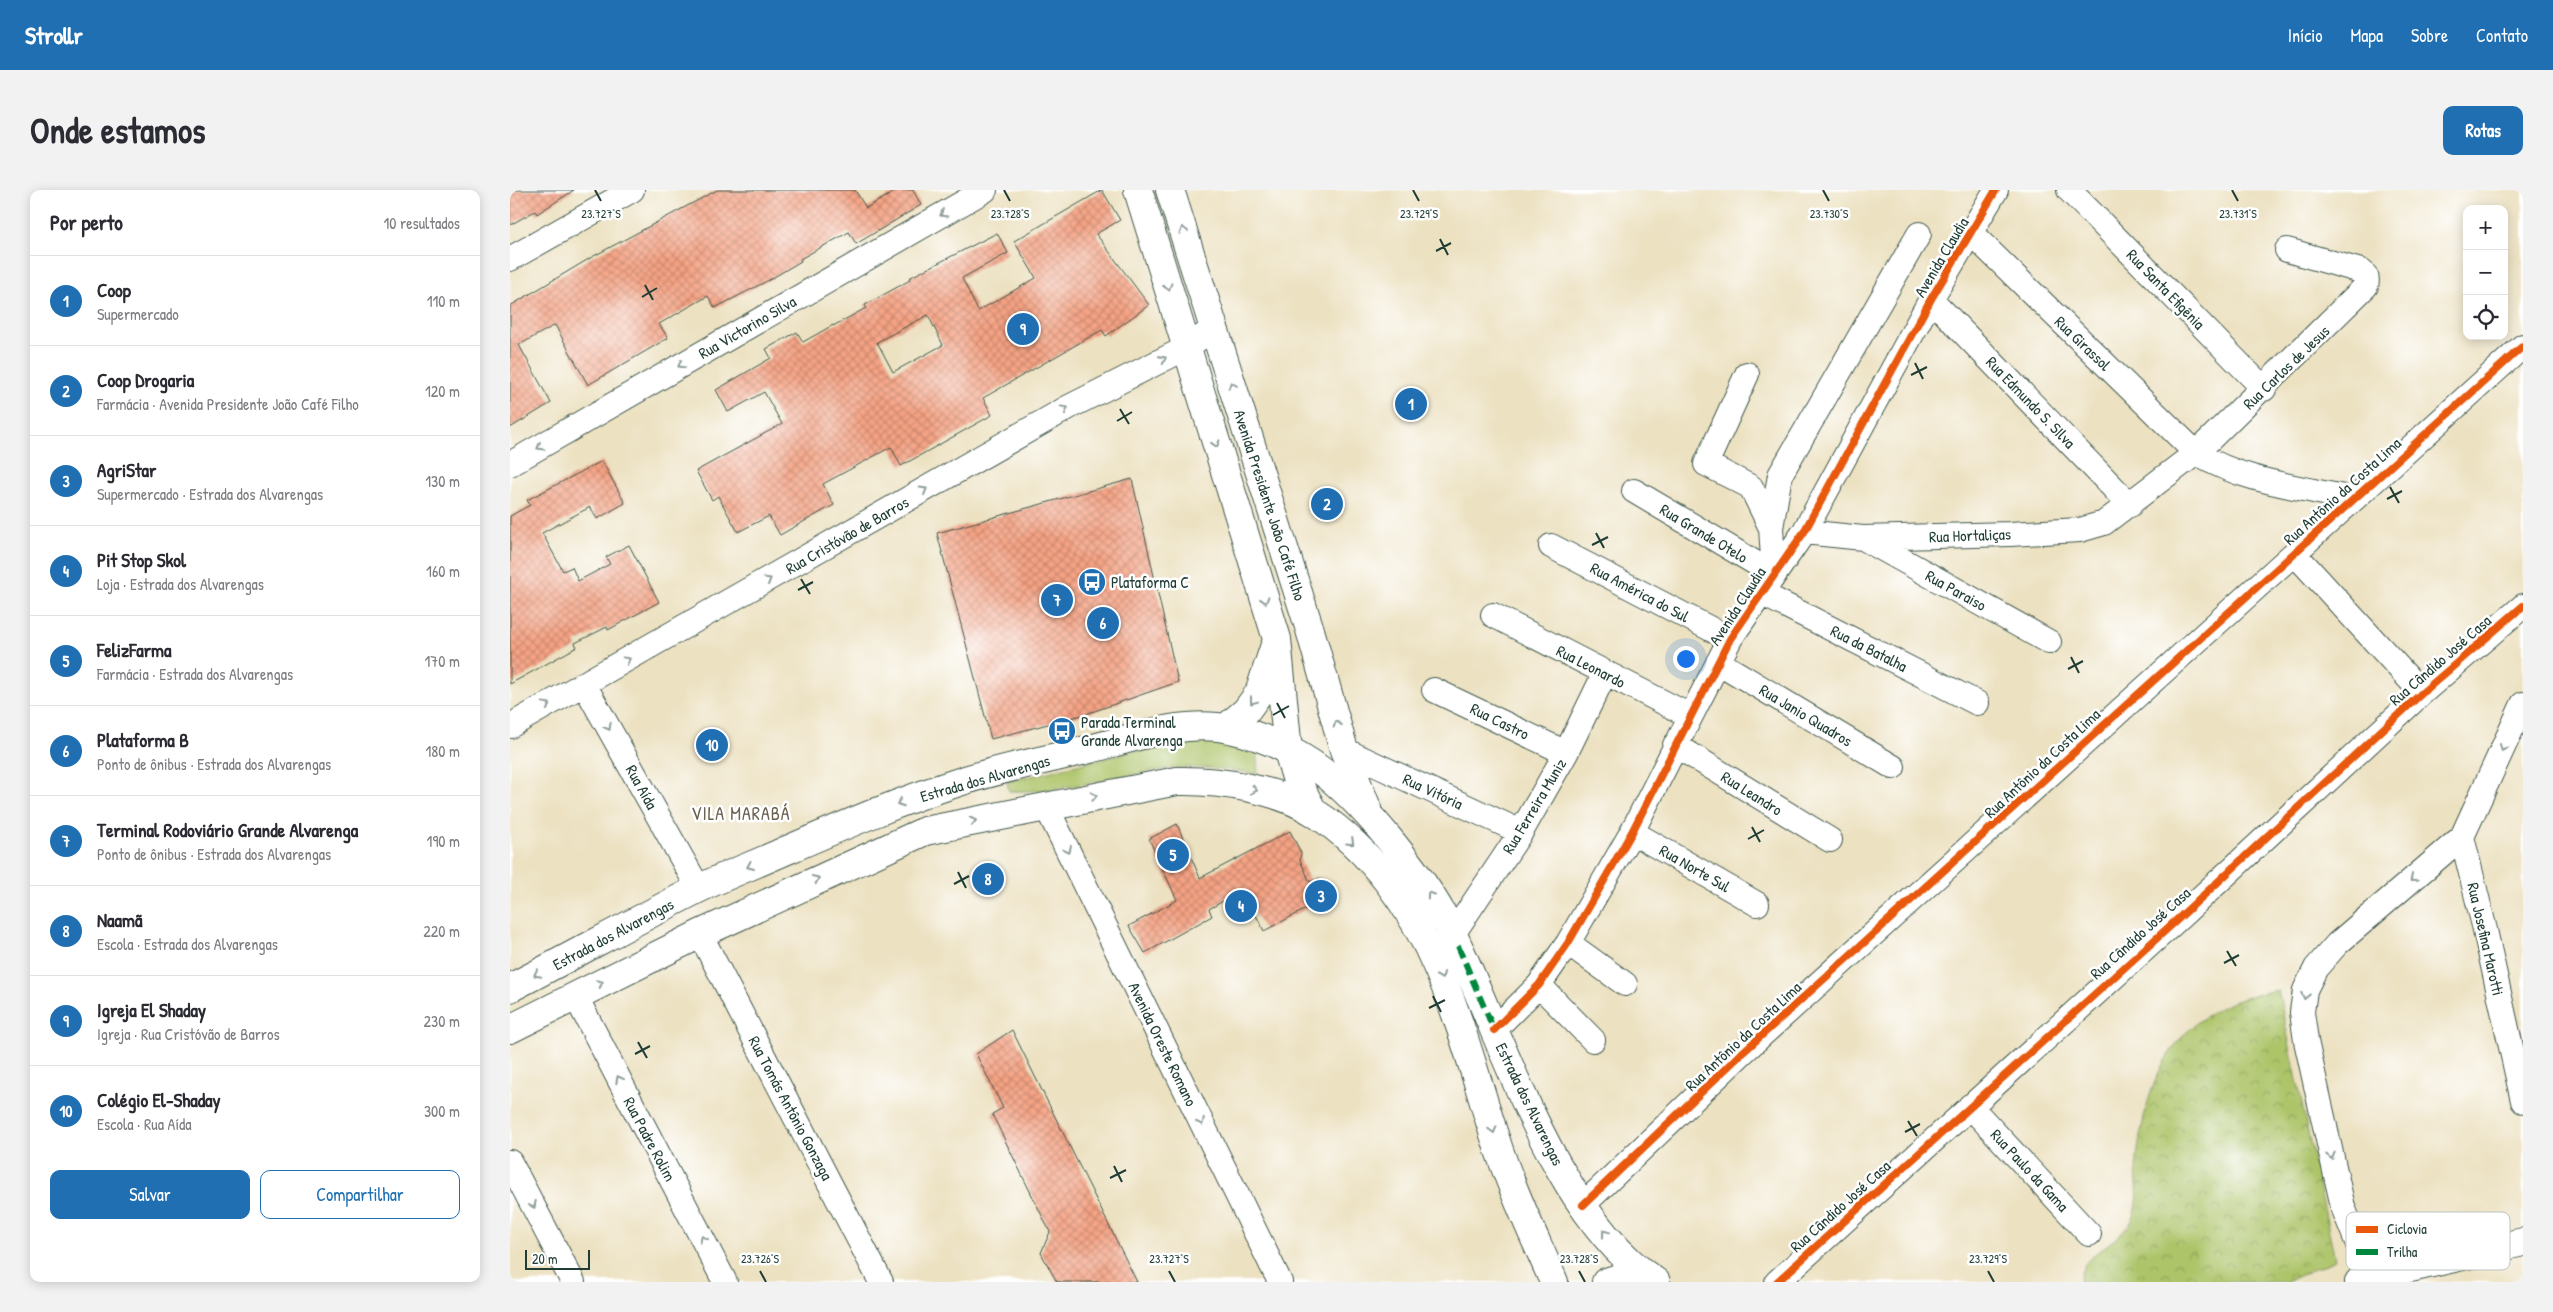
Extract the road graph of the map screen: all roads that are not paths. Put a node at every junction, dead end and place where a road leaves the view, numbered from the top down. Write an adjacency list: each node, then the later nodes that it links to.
1 (632, 190): 10 (street)
2 (985, 190): 18 (street, Rua Victorino Silva, one-way to 18)
3 (1138, 190): 14 (main road, Avenida Presidente João Café Filho, one-way to 14)
4 (1170, 190): 12 (main road, Avenida Presidente João Café Filho, one-way to 4)
5 (1996, 190): 7 (street, Avenida Claudia)
6 (2069, 190): 16 (street, Rua Santa Efigênia)
7 (1971, 233): 11 (street, Avenida Claudia); 17 (street, Rua Girassol)
8 (1919, 234): 22 (street)
9 (2287, 250): 16 (street, Rua Carlos de Jesus)
10 (510, 259)
11 (1931, 299): 21 (street, Rua Edmundo S. SIlva); 23 (street, Avenida Claudia)
12 (1214, 328): 14 (street, Rua Cristóvão de Barros); 45 (main road, Avenida Presidente João Café Filho, one-way to 12)
13 (2523, 346): 20 (street, Rua Antônio da Costa Lima)
14 (1186, 348): 31 (main road, Avenida Presidente João Café Filho, one-way to 31); 36 (street, Rua Cristóvão de Barros, one-way to 14)
15 (1747, 374): 22 (street)
16 (2264, 389): 17 (street, Rua Carlos de Jesus)
17 (2196, 453): 20 (street, Rua Girassol); 21 (street, Rua Carlos de Jesus)
18 (510, 464)
19 (1634, 491): 27 (street, Rua Grande Otelo)
20 (2354, 499): 26 (street, Rua Antônio da Costa Lima)
21 (2130, 506): 24 (street, Rua Hortaliças)
22 (1771, 528): 27 (street)
23 (1804, 532): 24 (street, Rua Hortaliças); 27 (street, Avenida Claudia)
24 (1863, 538): 33 (street, Rua Paraiso)
25 (1551, 546): 32 (street, Rua América do Sul)
26 (2294, 554): 38 (street); 73 (street, Rua Antônio da Costa Lima)
27 (1774, 574): 28 (street, Avenida Claudia)
28 (1761, 593): 32 (street, Avenida Claudia); 39 (street, Rua da Batalha)
29 (2523, 606): 38 (street, Rua Cândido José Casa)
30 (1493, 615): 35 (street, Rua Leonardo)
31 (1277, 639): 43 (main road, one-way to 43); 46 (main road, Avenida Presidente João Café Filho)
32 (1730, 639): 34 (street, Avenida Claudia)
33 (2049, 642)
34 (1718, 662): 41 (street, Avenida Claudia); 48 (street, Rua Janio Quadros)
35 (1605, 673): 41 (street, Rua Leonardo); 47 (street, Rua Ferreira Muniz)
36 (584, 684): 42 (street, Rua Cristóvão de Barros, one-way to 36); 58 (street, Rua Aída, one-way to 58)
37 (1434, 690): 47 (street, Rua Castro)
38 (2422, 692): 71 (street, Rua Cândido José Casa)
39 (1977, 703)
40 (2523, 704): 56 (street, one-way to 56)
41 (1690, 716): 44 (street, Avenida Claudia)
42 (510, 726)
43 (1226, 728): 46 (main road, Estrada dos Alvarengas); 49 (main road, Estrada dos Alvarengas)
44 (1675, 745): 55 (street, Avenida Claudia); 57 (street, Rua Leandro)
45 (1344, 750): 52 (main road, Avenida Presidente João Café Filho); 54 (street, Rua Vitória)
46 (1288, 751): 51 (main road, Avenida Presidente João Café Filho); 52 (main road, Estrada dos Alvarengas)
47 (1566, 753): 54 (street, Rua Ferreira Muniz)
48 (1893, 767)
49 (962, 781): 53 (main road); 58 (main road, Estrada dos Alvarengas, one-way to 58)
50 (1046, 806): 51 (main road, Estrada dos Alvarengas, one-way to 51); 53 (main road, Estrada dos Alvarengas, one-way to 50); 84 (street, Avenida Oreste Romano, one-way to 84)
51 (1313, 812): 85 (main road, Estrada dos Alvarengas, one-way to 85)
52 (1371, 819): 61 (main road, Estrada dos Alvarengas, one-way to 52)
53 (925, 831): 60 (main road, Estrada dos Alvarengas, one-way to 53)
54 (1521, 832): 61 (street, Rua Ferreira Muniz)
55 (1632, 832): 59 (street, Rua Norte Sul); 62 (street, Avenida Claudia)
56 (2462, 837): 70 (street, Rua Josefina Marotti); 74 (street, one-way to 74)
57 (1830, 840)
58 (699, 889): 65 (main road, Estrada dos Alvarengas, one-way to 65)
59 (1757, 904)
60 (700, 934): 66 (main road, Estrada dos Alvarengas, one-way to 60); 83 (street, Rua Tomás Antônio Gonzaga)
61 (1453, 934): 68 (main road, Estrada dos Alvarengas)
62 (1568, 943): 63 (street); 64 (street, Avenida Claudia)
63 (1625, 984)
64 (1539, 985): 68 (street, Avenida Claudia); 69 (street)
65 (510, 988)
66 (575, 995): 67 (main road, Estrada dos Alvarengas); 82 (street, Rua Padre Rolim, one-way to 66)
67 (510, 1029)
68 (1494, 1030): 73 (main road, Estrada dos Alvarengas)
69 (1592, 1040)
70 (2523, 1101)
71 (1970, 1106): 75 (street, Rua Paulo da Gama); 87 (street, Rua Cândido José Casa)
72 (510, 1162): 81 (street, one-way to 81)
73 (1584, 1205): 80 (main road, Estrada dos Alvarengas, one-way to 73)
74 (2346, 1215)
75 (2089, 1234)
76 (2523, 1242): 77 (main road)
77 (2510, 1245)
78 (2412, 1270): 79 (main road)
79 (2372, 1280)
80 (1654, 1281): 86 (main road)
81 (573, 1282)
82 (725, 1282)
83 (881, 1282)
84 (1280, 1282)
85 (1554, 1282)
86 (1606, 1282)
87 (1777, 1282)

